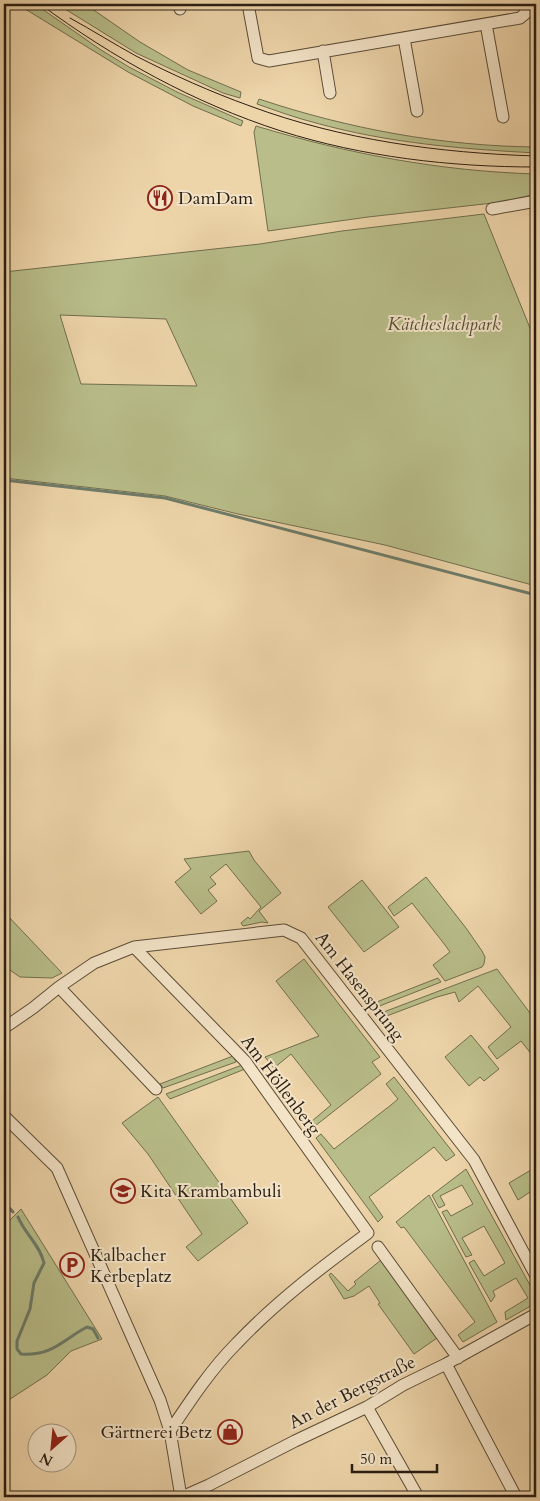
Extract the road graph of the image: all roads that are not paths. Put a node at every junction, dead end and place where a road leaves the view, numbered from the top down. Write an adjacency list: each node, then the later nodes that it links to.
1 (248, 4): 5 (street)
2 (525, 8): 3 (street)
3 (486, 24): 4 (street); 8 (street)
4 (404, 38): 5 (street); 7 (street)
5 (323, 52): 6 (street)
6 (330, 93)
7 (417, 111)
8 (503, 117)
9 (536, 201): 10 (street)
10 (492, 209)
11 (134, 947): 12 (street, Am Hasensprung); 17 (street, Am Hasensprung); 22 (street, Am Höllenberg)
12 (59, 987): 13 (street, Am Hasensprung); 14 (street)
13 (4, 1028)
14 (156, 1089)
15 (4, 1116): 22 (street)
16 (378, 1247): 19 (street)
17 (536, 1276)
18 (536, 1314): 19 (street, An der Bergstraße)
19 (458, 1358): 20 (street, An der Bergstraße)
20 (446, 1364): 21 (street, An der Bergstraße); 25 (street)
21 (367, 1407): 23 (street, An der Bergstraße); 24 (street)
22 (170, 1431): 23 (street)
23 (181, 1497)
24 (418, 1497)
25 (516, 1497)

